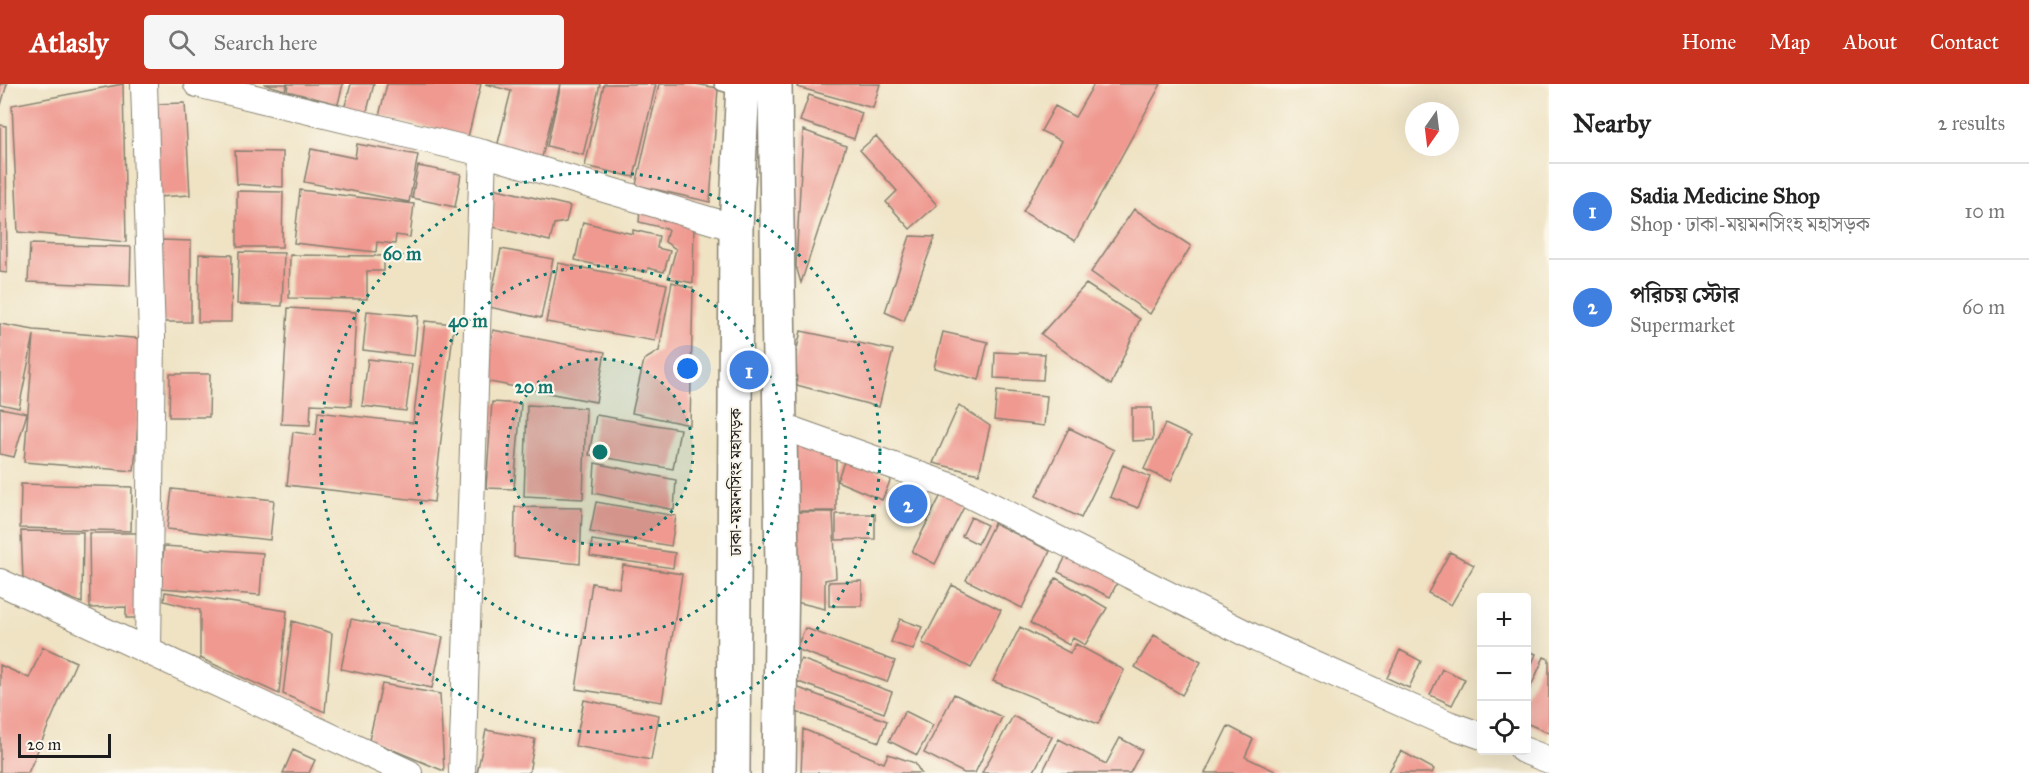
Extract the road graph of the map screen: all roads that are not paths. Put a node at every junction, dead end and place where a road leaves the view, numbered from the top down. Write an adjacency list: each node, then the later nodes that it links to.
1 (144, 84): 9 (street)
2 (197, 84): 5 (street)
3 (775, 84): 7 (main road)
4 (736, 86): 6 (main road, ঢাকা-ময়মনসিংহ মহাসড়ক)
5 (483, 153): 6 (street); 14 (street)
6 (736, 228): 15 (main road, ঢাকা-ময়মনসিংহ মহাসড়ক)
7 (781, 426): 10 (street); 16 (main road)
8 (0, 582): 9 (street)
9 (148, 651): 13 (street)
10 (1477, 734)
11 (1531, 753): 12 (street)
12 (1549, 760)
13 (409, 773)
14 (462, 773)
15 (733, 773)
16 (779, 773)

